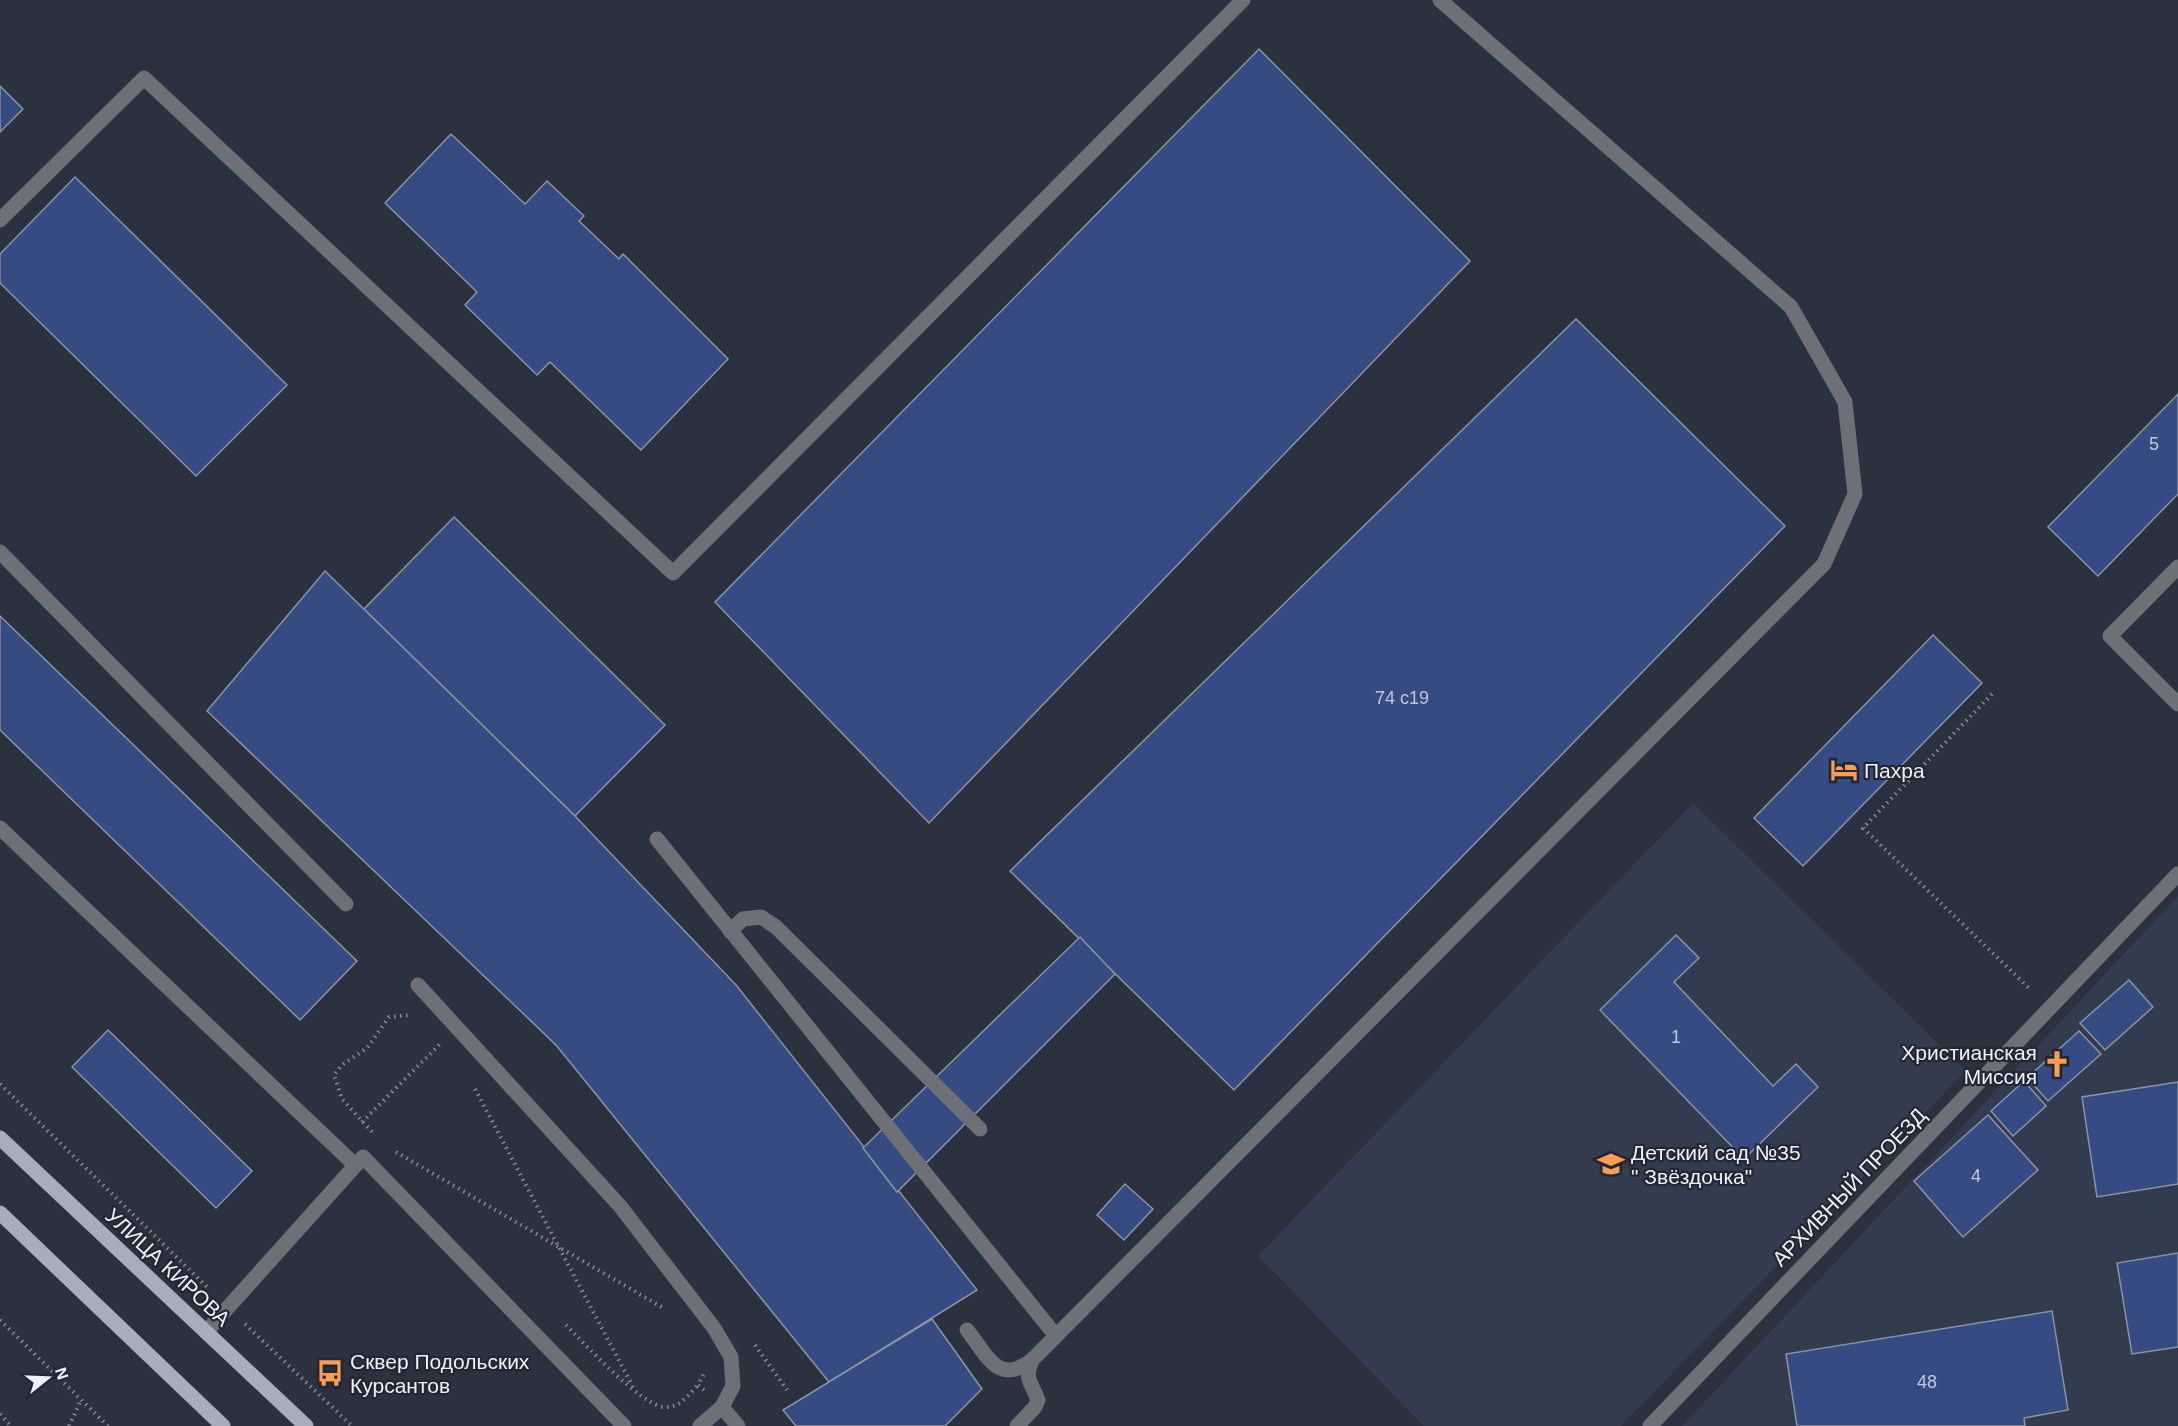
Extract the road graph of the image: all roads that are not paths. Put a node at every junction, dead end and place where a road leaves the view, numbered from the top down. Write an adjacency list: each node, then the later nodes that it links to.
1 (1243, 0): 3 (street)
2 (1440, 0): 19 (street)
3 (0, 220)
4 (0, 552): 10 (street)
5 (2178, 567): 6 (street)
6 (2178, 704)
7 (0, 828): 15 (street)
8 (657, 839): 11 (street)
9 (2178, 874): 28 (street, АРХИВНЫЙ ПРОЕЗД)
10 (346, 903)
11 (730, 931): 13 (street); 19 (street)
12 (418, 985): 21 (street)
13 (980, 1129)
14 (0, 1138): 18 (main road, УЛИЦА КИРОВА)
15 (356, 1165): 18 (street); 24 (street)
16 (0, 1213): 22 (main road)
17 (968, 1330): 20 (street)
18 (206, 1332): 23 (main road, УЛИЦА КИРОВА)
19 (1056, 1336): 20 (street)
20 (1033, 1359): 27 (street)
21 (722, 1407): 25 (street); 26 (street)
22 (223, 1426)
23 (306, 1426)
24 (624, 1426)
25 (700, 1426)
26 (738, 1426)
27 (1017, 1426)
28 (1650, 1426)

